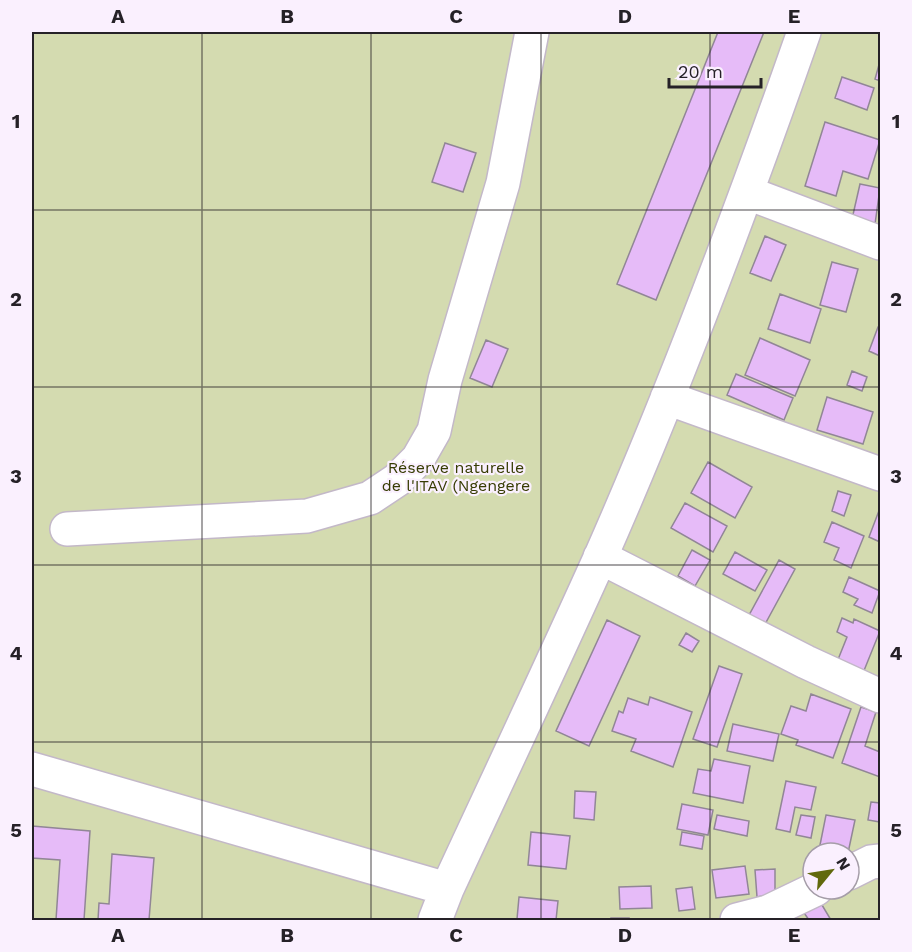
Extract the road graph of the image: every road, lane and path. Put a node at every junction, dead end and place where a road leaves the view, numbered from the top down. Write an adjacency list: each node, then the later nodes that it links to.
1 (532, 32): 7 (street)
2 (804, 32): 3 (street)
3 (748, 193): 4 (street); 5 (street)
4 (880, 243)
5 (667, 398): 6 (street); 8 (street)
6 (880, 474)
7 (67, 529)
8 (600, 558): 9 (street); 13 (street)
9 (880, 696)
10 (32, 769): 13 (street)
11 (880, 861): 12 (street)
12 (861, 867)
13 (447, 889): 15 (street)
14 (801, 896): 16 (street)
15 (435, 921)
16 (737, 921)

